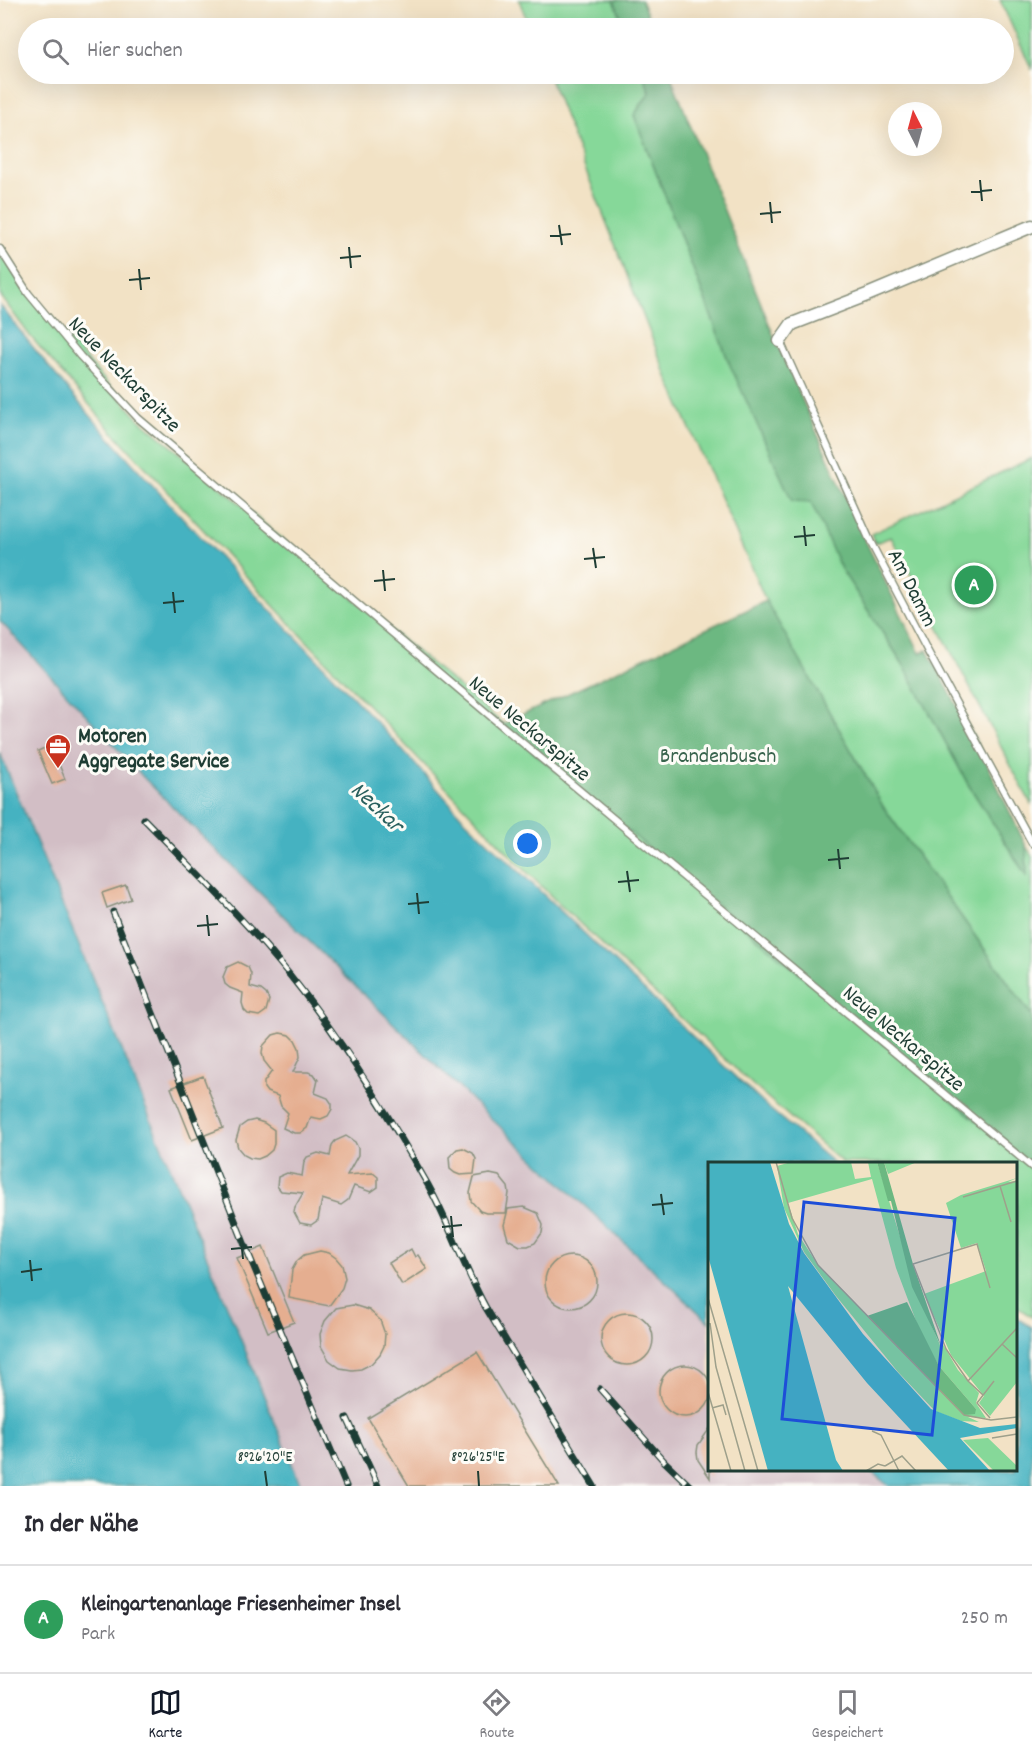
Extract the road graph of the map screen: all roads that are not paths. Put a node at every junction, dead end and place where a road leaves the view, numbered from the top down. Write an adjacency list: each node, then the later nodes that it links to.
1 (1032, 226): 3 (street)
2 (0, 249): 5 (lane, Neue Neckarspitze)
3 (780, 340): 4 (lane, Am Damm)
4 (1032, 843)
5 (1032, 1167)

